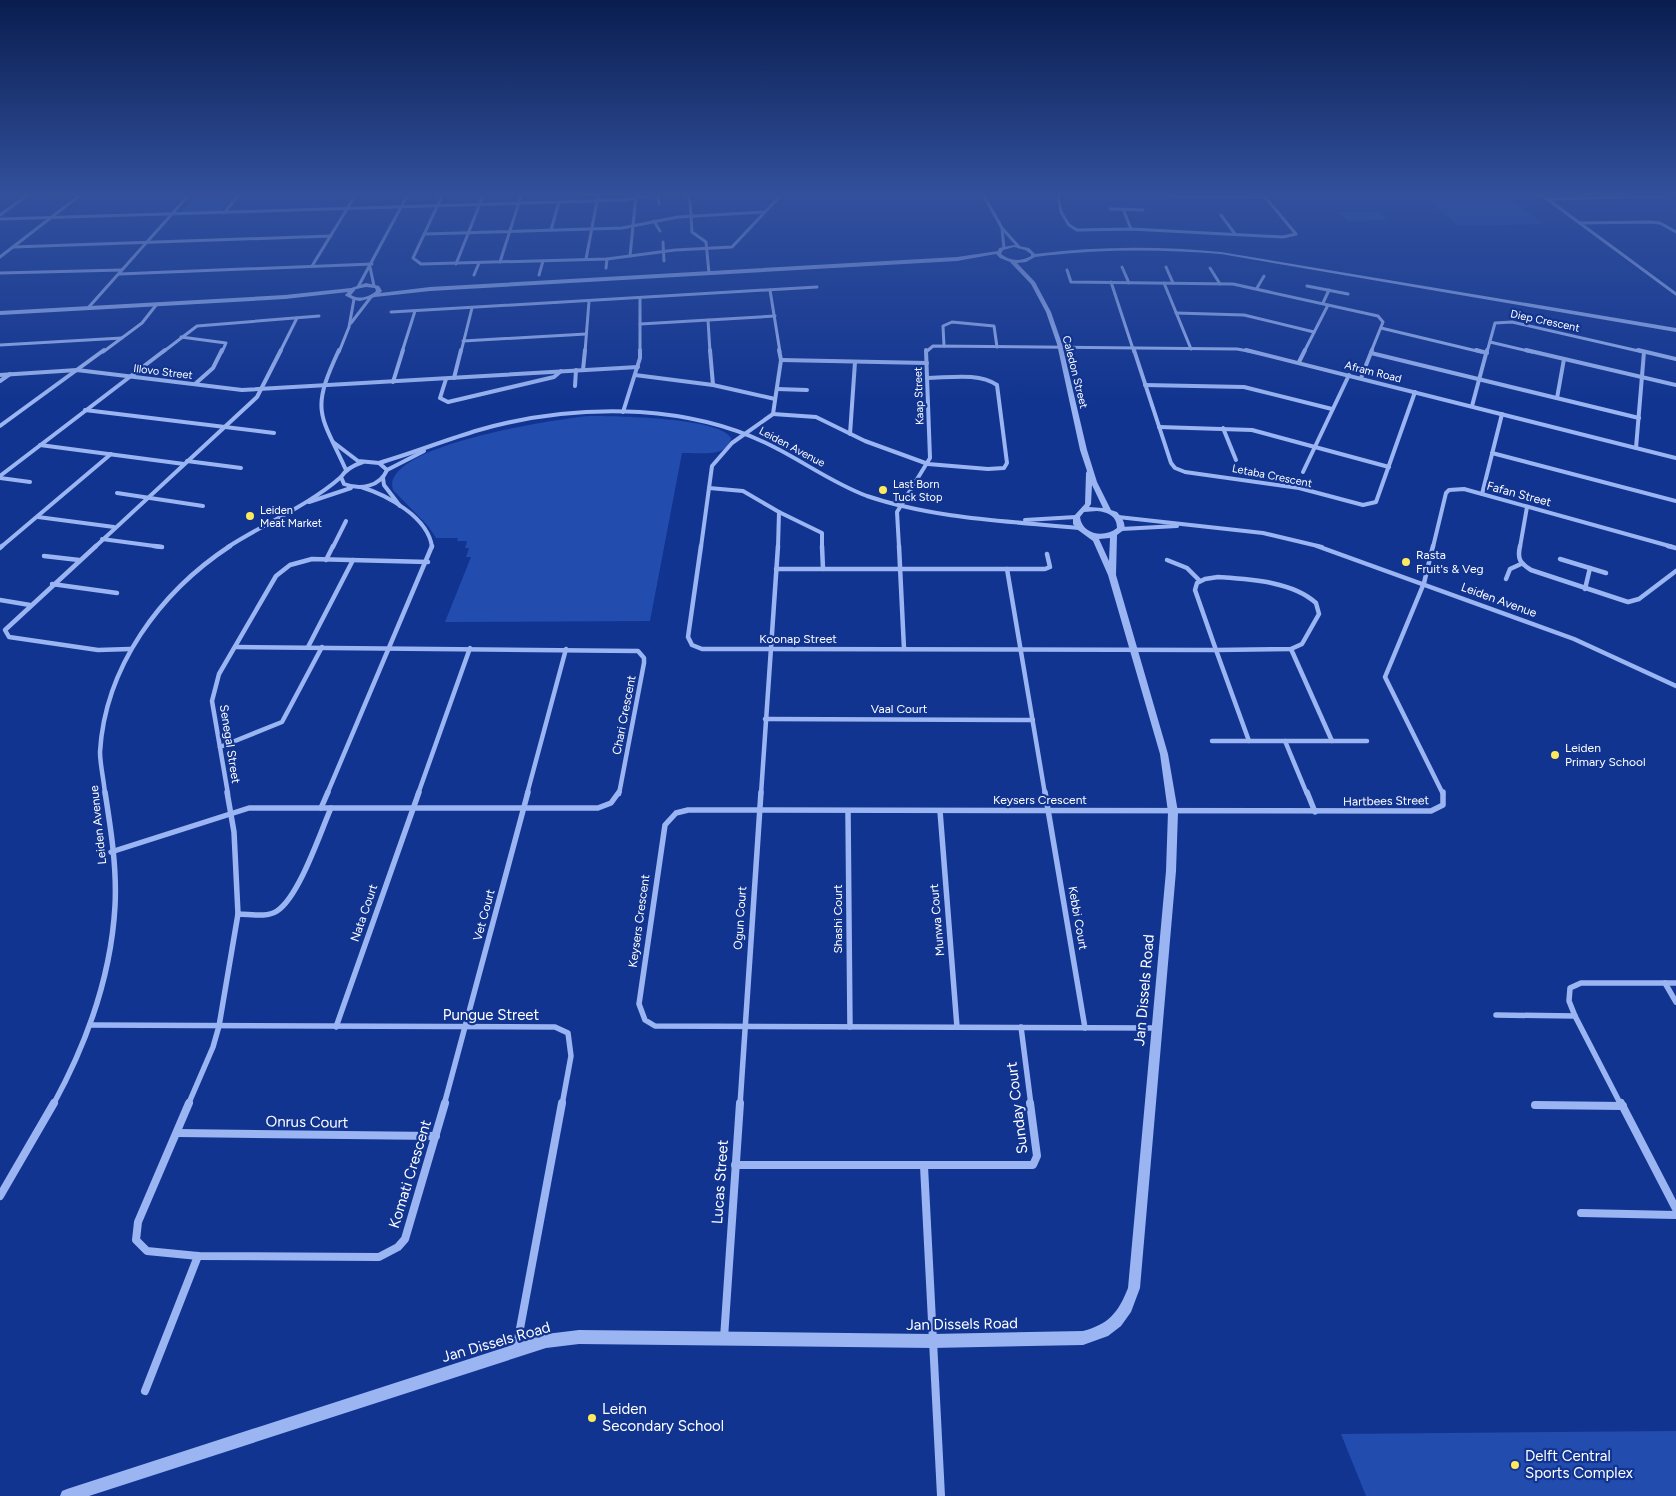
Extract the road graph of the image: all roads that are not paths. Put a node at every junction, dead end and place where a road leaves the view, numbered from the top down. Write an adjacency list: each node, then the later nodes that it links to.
1 (126, 266): 15 (street)
2 (312, 266): 3 (street); 19 (street)
3 (371, 266): 29 (street); 31 (street)
4 (479, 266): 20 (street)
5 (542, 266): 21 (street)
6 (708, 266): 17 (street)
7 (836, 266): 17 (street)
8 (1016, 266): 23 (street, Caledon Street)
9 (1029, 266): 23 (street, Caledon Street)
10 (1297, 266): 61 (street)
11 (1638, 266): 39 (street)
12 (1166, 267): 27 (street)
13 (1122, 268): 25 (street)
14 (1210, 268): 28 (street)
15 (122, 270): 18 (street); 19 (street)
16 (1067, 270): 24 (street)
17 (709, 273): 34 (street)
18 (0, 274)
19 (119, 274): 48 (street)
20 (474, 275)
21 (539, 275)
22 (1264, 276): 33 (street)
23 (1031, 282): 71 (street, Caledon Street)
24 (1111, 282): 25 (street); 72 (street, Letaba Crescent)
25 (1128, 283): 26 (street)
26 (1164, 283): 27 (street); 53 (street)
27 (1173, 283): 28 (street)
28 (1220, 284): 33 (street)
29 (375, 286): 31 (street); 34 (street); 40 (street)
30 (1307, 286): 37 (street)
31 (358, 287): 35 (street)
32 (817, 287): 36 (street)
33 (1257, 288): 45 (street)
34 (430, 289): 40 (street)
35 (351, 290): 41 (street); 42 (street)
36 (770, 290): 43 (street); 55 (street)
37 (1329, 290): 38 (street); 45 (street)
38 (1348, 294)
39 (1676, 294)
40 (373, 296): 42 (street); 58 (street)
41 (285, 297): 42 (street); 46 (street)
42 (351, 298): 58 (street)
43 (640, 298): 44 (street); 59 (street)
44 (589, 301): 49 (street); 63 (street)
45 (1323, 303): 47 (street)
46 (157, 304): 48 (street); 65 (street)
47 (1328, 305): 60 (street); 62 (street)
48 (88, 308): 52 (street)
49 (472, 308): 50 (street); 66 (street)
50 (415, 311): 51 (street); 100 (street)
51 (391, 312)
52 (0, 313)
53 (1176, 313): 62 (street); 73 (street)
54 (319, 316): 56 (street)
55 (775, 316): 57 (street); 79 (street)
56 (297, 318): 64 (street); 108 (street)
57 (708, 320): 59 (street); 102 (street)
58 (350, 324): 105 (street)
59 (640, 324): 83 (street)
60 (1381, 328): 74 (street); 76 (street)
61 (1676, 330)
62 (1314, 332): 81 (street)
63 (586, 334): 66 (street); 86 (street)
64 (180, 337): 92 (street); 101 (street)
65 (122, 338): 68 (street); 84 (street)
66 (463, 341): 94 (street)
67 (1490, 342): 74 (street, Diep Crescent); 75 (street, Diep Crescent); 77 (street)
68 (0, 345)
69 (944, 346): 70 (street, Kaap Street); 70 (street); 82 (street, Kaap Street)
70 (997, 346): 71 (street, Kaap Street)
71 (1059, 347): 72 (street, Afram Road); 144 (street, Caledon Street)
72 (1133, 348): 73 (street, Afram Road); 103 (street, Letaba Crescent)
73 (1191, 349): 81 (street, Afram Road)
74 (1487, 352): 98 (street, Diep Crescent)
75 (1644, 352): 78 (street, Diep Crescent); 93 (street)
76 (1371, 353): 96 (street); 98 (street)
77 (1564, 359): 93 (street); 111 (street)
78 (1676, 359)
79 (782, 360): 80 (street); 107 (street)
80 (855, 362): 82 (street); 126 (street)
81 (1298, 362): 91 (street, Afram Road)
82 (927, 363): 95 (street, Kaap Street)
83 (638, 366): 86 (street, Illovo Street); 90 (street)
84 (77, 370): 88 (street, Illovo Street); 92 (street, Illovo Street); 120 (street)
85 (576, 370): 86 (street, Illovo Street); 87 (street, Illovo Street); 106 (street)
86 (583, 370)
87 (560, 371): 94 (street, Illovo Street); 97 (street)
88 (10, 374): 89 (street, Illovo Street); 99 (street)
89 (0, 375)
90 (635, 375): 102 (street); 116 (street)
91 (1348, 375): 96 (street, Afram Road); 114 (street)
92 (129, 377): 101 (street, Illovo Street); 115 (street)
93 (1642, 377): 104 (street); 119 (street)
94 (454, 378): 97 (street, Illovo Street)
95 (927, 378): 139 (street, Kaap Street); 139 (street)
96 (1360, 378): 110 (street, Afram Road)
97 (446, 379): 100 (street, Illovo Street)
98 (1479, 380): 111 (street); 113 (street, Diep Crescent)
99 (0, 381)
100 (392, 382): 105 (street, Illovo Street)
101 (195, 384): 108 (street, Illovo Street)
102 (713, 385): 112 (street)
103 (1146, 385): 114 (street); 122 (street, Letaba Crescent)
104 (1676, 385)
105 (325, 386): 108 (street, Illovo Street); 127 (street)
106 (575, 386)
107 (777, 389): 109 (street); 112 (street)
108 (262, 390): 121 (street)
109 (807, 390)
110 (1414, 392): 113 (street, Afram Road); 140 (street, Letaba Crescent)
111 (1557, 398): 119 (street)
112 (775, 400): 117 (street)
113 (1472, 406): 118 (street, Afram Road)
114 (1332, 409): 130 (street)
115 (85, 410): 121 (street); 129 (street)
116 (622, 412): 125 (street, Leiden Avenue); 128 (street, Leiden Avenue)
117 (773, 414): 125 (street, Koonap Street); 126 (street)
118 (1502, 414): 131 (street, Afram Road); 132 (street)
119 (1639, 418): 131 (street)
120 (0, 426)
121 (224, 427): 124 (street); 136 (street)
122 (1159, 427): 123 (street); 140 (street, Letaba Crescent)
123 (1223, 428): 130 (street); 135 (street)
124 (274, 433)
125 (745, 434): 152 (street, Koonap Street); 158 (street, Leiden Avenue)
126 (850, 434): 139 (street)
127 (333, 442): 137 (street); 142 (street)
128 (440, 443): 138 (street, Leiden Avenue); 143 (street, Leiden Avenue)
129 (40, 445): 133 (street); 146 (street)
130 (1314, 446): 140 (street); 145 (street)
131 (1636, 448): 134 (street, Afram Road)
132 (1492, 453): 154 (street); 156 (street)
133 (112, 454): 136 (street); 165 (street)
134 (1676, 458)
135 (1236, 460)
136 (186, 462): 141 (street); 155 (street)
137 (364, 462): 138 (street); 142 (street)
138 (379, 463): 143 (street)
139 (928, 464): 158 (street)
140 (1389, 467)
141 (241, 468)
142 (346, 470): 147 (street, Leiden Avenue)
143 (387, 470): 148 (street)
144 (1089, 470): 162 (street, Caledon Street); 163 (street, Caledon Street)
145 (1302, 472)
146 (0, 477): 149 (street)
147 (341, 477): 150 (street); 160 (street, Leiden Avenue)
148 (383, 478): 151 (street); 161 (street)
149 (30, 482)
150 (354, 487): 151 (street, Leiden Avenue); 160 (street, Leiden Avenue)
151 (361, 487): 161 (street)
152 (709, 488): 164 (street); 212 (street, Koonap Street)
153 (117, 493): 155 (street)
154 (1482, 494): 159 (street, Fafan Street); 199 (street, Fafan Street)
155 (147, 498): 157 (street); 171 (street)
156 (1676, 501)
157 (204, 506)
158 (899, 506): 169 (street, Leiden Avenue); 192 (street)
159 (1527, 507): 179 (street, Fafan Street); 188 (street)
160 (292, 508): 210 (street, Leiden Avenue)
161 (401, 508): 187 (street)
162 (1085, 510): 163 (street); 166 (street)
163 (1108, 511): 167 (street)
164 (779, 512): 190 (street, Ogun Court); 191 (street)
165 (38, 517): 171 (street); 178 (street)
166 (1076, 517): 169 (street, Leiden Avenue); 172 (street)
167 (1118, 517): 170 (street, Leiden Avenue); 173 (street)
168 (346, 521): 184 (street)
169 (1015, 521): 172 (street, Leiden Avenue)
170 (1193, 525): 173 (street, Leiden Avenue); 199 (street, Leiden Avenue)
171 (114, 527): 176 (street)
172 (1079, 528): 175 (street)
173 (1121, 529): 174 (street)
174 (1114, 534): 175 (street); 196 (street, Jan Dissels Road)
175 (1090, 535): 196 (street, Jan Dissels Road)
176 (102, 539): 177 (street); 183 (street)
177 (162, 547)
178 (0, 548)
179 (1676, 548)
180 (1047, 554): 193 (street)
181 (44, 556): 183 (street)
182 (1560, 559): 189 (street)
183 (79, 560): 200 (street)
184 (326, 560): 185 (street, Senegal Street); 205 (street, Senegal Street)
185 (354, 560): 187 (street, Senegal Street); 206 (street)
186 (1166, 560): 198 (street)
187 (428, 562): 208 (street)
188 (1521, 564): 197 (street); 201 (street)
189 (1590, 568): 195 (street); 201 (street)
190 (776, 569): 191 (street); 212 (street, Ogun Court)
191 (823, 569): 192 (street)
192 (900, 569): 193 (street); 213 (street)
193 (1007, 569): 215 (street, Kebbi Court)
194 (1676, 571): 201 (street)
195 (1606, 573)
196 (1112, 575): 216 (street, Jan Dissels Road)
197 (1506, 579)
198 (1199, 580): 214 (street); 217 (street)
199 (1424, 583): 218 (street, Leiden Avenue); 237 (street, Hartbees Street)
200 (52, 584): 202 (street); 204 (street)
201 (1585, 589)
202 (117, 593)
203 (0, 600): 204 (street)
204 (30, 604): 210 (street)
205 (235, 647): 206 (street, Chari Crescent); 226 (street, Senegal Street)
206 (308, 647): 207 (street, Chari Crescent)
207 (322, 647): 208 (street, Chari Crescent); 226 (street)
208 (391, 648): 209 (street, Chari Crescent); 227 (street)
209 (470, 648): 211 (street, Chari Crescent); 229 (street, Nata Court)
210 (130, 649): 238 (street, Leiden Avenue)
211 (566, 649): 230 (street, Vet Court); 230 (street, Chari Crescent)
212 (770, 649): 213 (street, Koonap Street); 219 (street, Ogun Court)
213 (904, 649): 215 (street, Koonap Street)
214 (1291, 649): 217 (street, Koonap Street); 224 (street)
215 (1021, 650): 216 (street, Koonap Street); 220 (street, Kebbi Court)
216 (1134, 650): 217 (street, Koonap Street); 236 (street, Jan Dissels Road)
217 (1217, 650): 222 (street)
218 (1676, 686)
219 (766, 719): 220 (street, Vaal Court); 231 (street, Ogun Court)
220 (1033, 720): 234 (street, Kebbi Court)
221 (1212, 741): 222 (street)
222 (1249, 741): 223 (street)
223 (1285, 741): 224 (street); 237 (street)
224 (1332, 741): 225 (street)
225 (1368, 741)
226 (220, 746): 235 (street, Senegal Street)
227 (321, 808): 228 (street, Chari Crescent); 235 (street, Chari Crescent)
228 (331, 808): 229 (street, Chari Crescent); 239 (street)
229 (413, 808): 230 (street, Chari Crescent); 247 (street, Nata Court)
230 (524, 808): 252 (street, Vet Court)
231 (759, 810): 232 (street, Keysers Crescent); 248 (street, Ogun Court); 248 (street, Keysers Crescent)
232 (848, 811): 233 (street, Keysers Crescent); 249 (street, Shashi Court)
233 (940, 811): 234 (street, Keysers Crescent); 250 (street, Munwa Court)
234 (1048, 811): 236 (street, Keysers Crescent); 253 (street, Kebbi Court)
235 (231, 812): 238 (street, Chari Crescent); 239 (street, Senegal Street)
236 (1173, 812): 237 (street, Hartbees Street); 254 (street, Jan Dissels Road)
237 (1315, 812)
238 (111, 852): 245 (street, Leiden Avenue)
239 (238, 914): 246 (street, Senegal Street)
240 (1665, 983): 241 (street); 242 (street); 244 (street)
241 (1676, 983)
242 (1676, 1002)
243 (1496, 1015): 244 (street)
244 (1575, 1016): 256 (street)
245 (90, 1025): 246 (street, Pungue Street); 261 (street, Leiden Avenue)
246 (219, 1026): 247 (street, Pungue Street); 257 (street, Komati Crescent)
247 (336, 1027): 252 (street, Pungue Street)
248 (744, 1027): 249 (street, Keysers Crescent); 259 (street, Lucas Street)
249 (850, 1027): 250 (street, Keysers Crescent)
250 (957, 1027): 251 (street, Keysers Crescent)
251 (1021, 1027): 253 (street, Keysers Crescent); 260 (street, Sunday Court)
252 (466, 1028): 258 (street, Komati Crescent); 268 (street, Pungue Street)
253 (1085, 1028): 254 (street, Keysers Crescent)
254 (1157, 1028): 267 (street, Jan Dissels Road)
255 (1535, 1105): 256 (street)
256 (1623, 1106): 262 (street)
257 (178, 1132): 258 (street, Onrus Court); 265 (street, Komati Crescent)
258 (436, 1136): 265 (street, Komati Crescent)
259 (735, 1165): 260 (street, Sunday Court); 266 (street, Lucas Street)
260 (924, 1166): 267 (street)
261 (0, 1196)
262 (1676, 1209)
263 (1581, 1212): 264 (street)
264 (1676, 1215)
265 (198, 1256): 269 (street)
266 (724, 1338): 267 (street, Jan Dissels Road); 268 (street, Jan Dissels Road)
267 (932, 1341): 271 (street)
268 (516, 1350): 270 (street, Jan Dissels Road)
269 (145, 1391)
270 (67, 1496)
271 (941, 1496)

